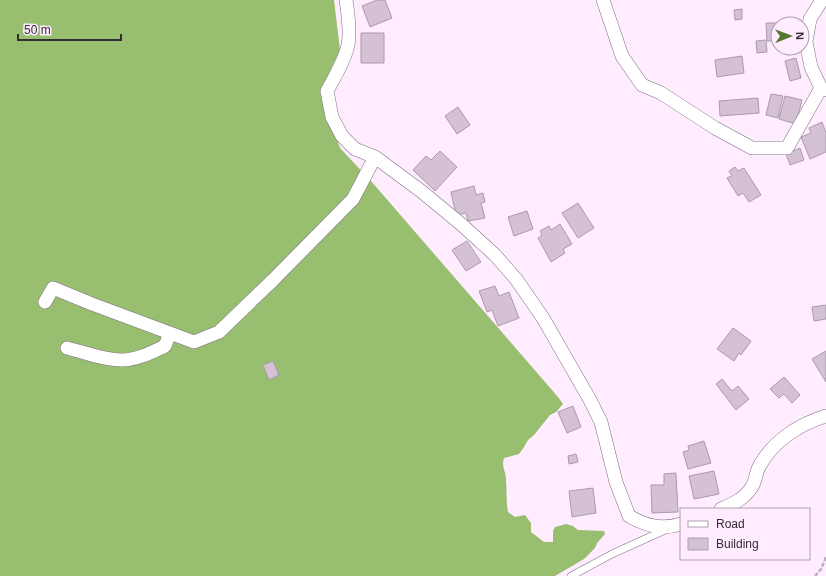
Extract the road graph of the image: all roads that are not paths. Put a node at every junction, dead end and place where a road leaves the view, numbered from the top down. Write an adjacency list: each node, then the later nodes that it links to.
1 (346, 0): 5 (street)
2 (603, 0): 4 (street)
3 (822, 0): 4 (street)
4 (824, 89)
5 (375, 157): 7 (street); 11 (street)
6 (45, 302): 7 (street)
7 (170, 332): 8 (street)
8 (67, 348)
9 (826, 416): 10 (street)
10 (723, 508)
11 (676, 525): 12 (lane)
12 (571, 576)

